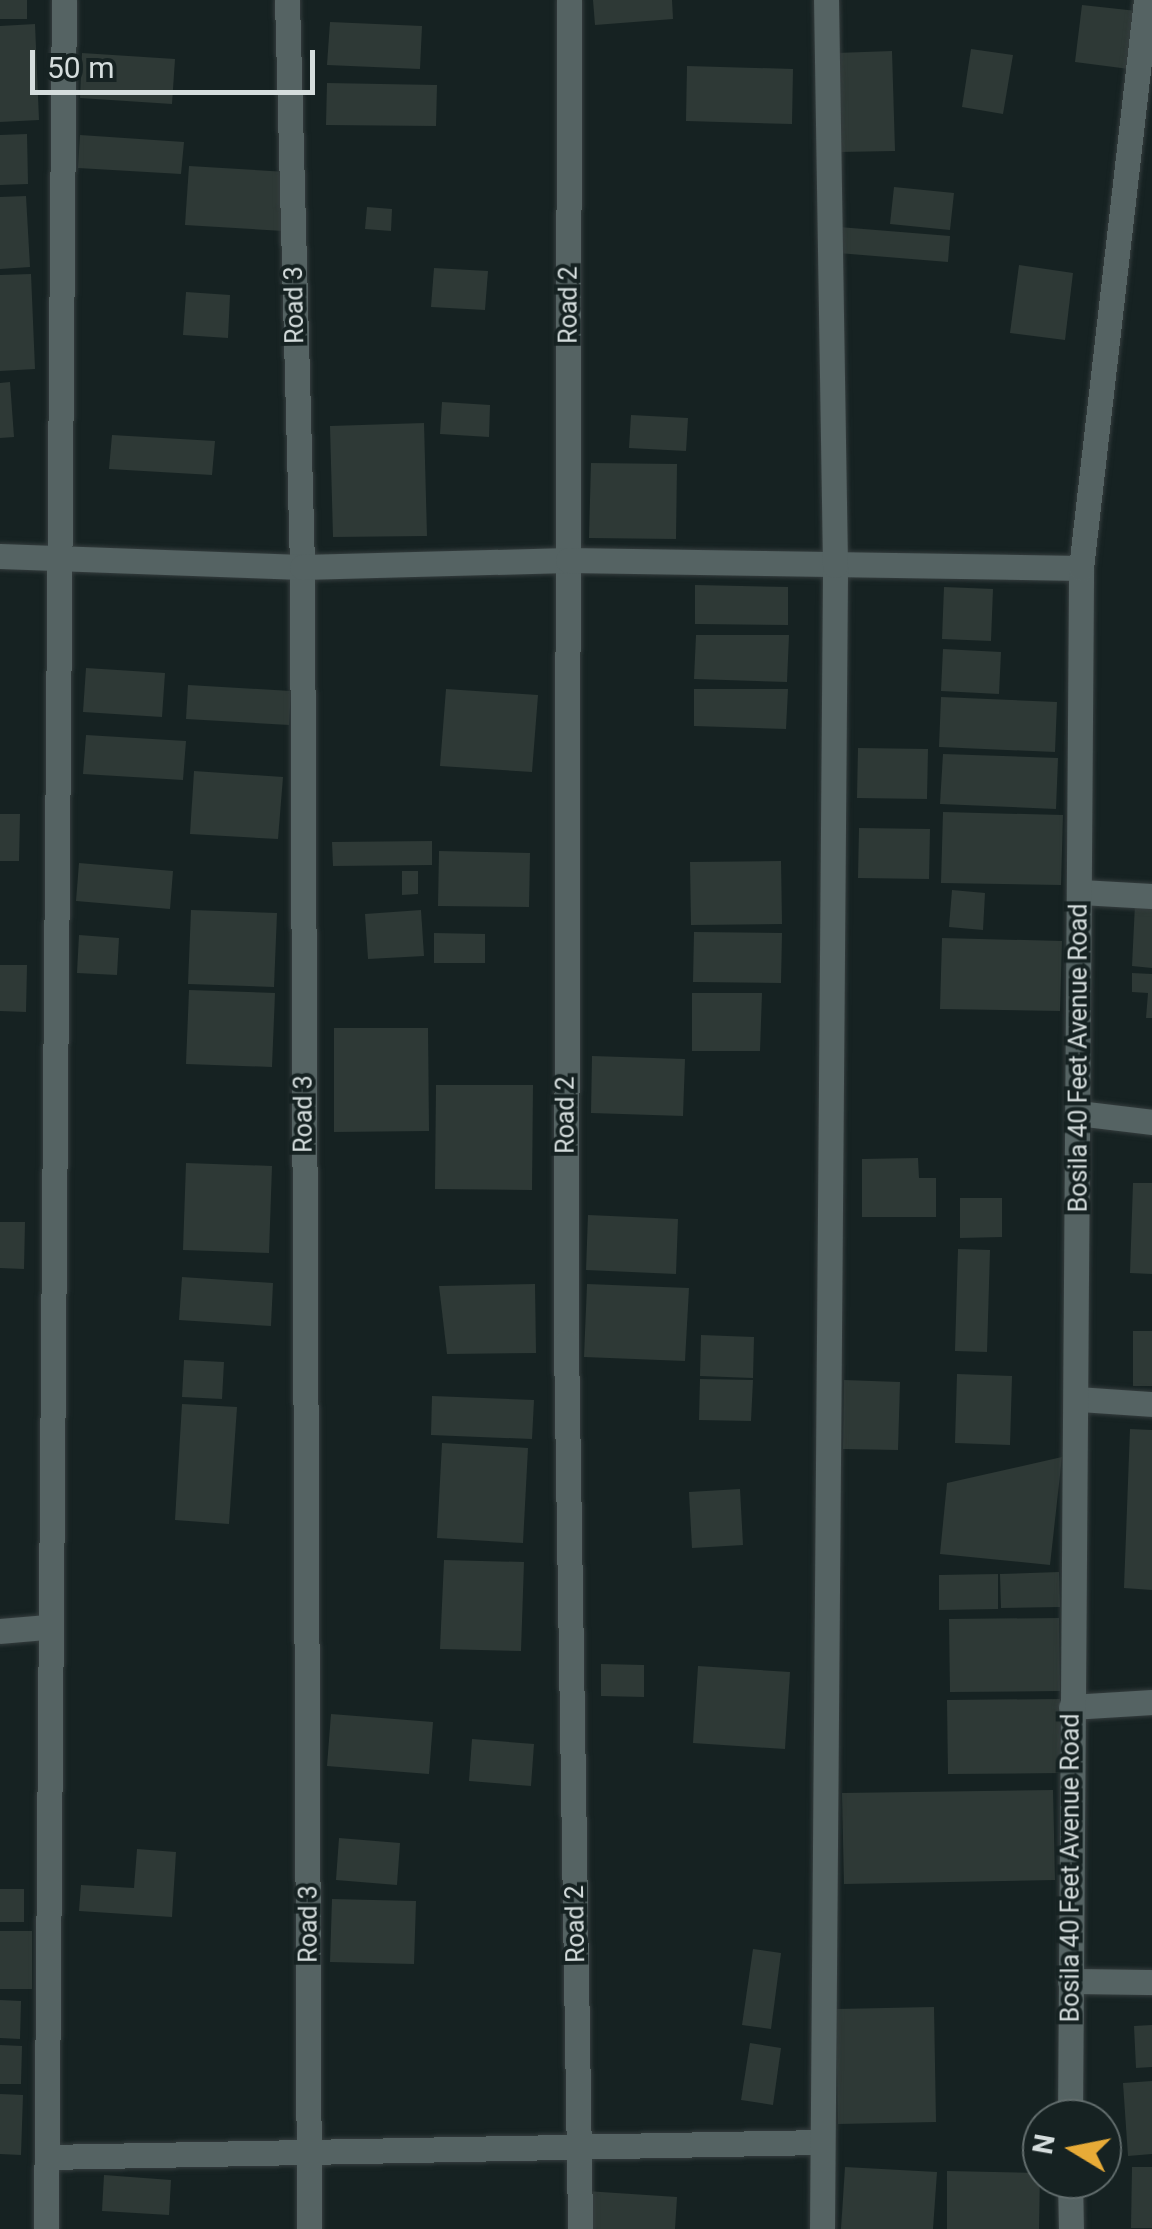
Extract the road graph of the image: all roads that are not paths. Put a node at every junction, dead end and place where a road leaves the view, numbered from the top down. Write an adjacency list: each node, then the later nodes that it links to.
1 (64, 0): 8 (street)
2 (287, 0): 10 (street, Road 3)
3 (570, 0): 7 (street, Road 2)
4 (826, 0): 9 (street)
5 (1146, 0): 11 (street, Bosila 40 Feet Avenue Road)
6 (0, 556): 8 (street)
7 (568, 560): 9 (street); 10 (street); 26 (street, Road 2)
8 (58, 562): 10 (street); 18 (street)
9 (834, 565): 11 (street); 25 (street)
10 (302, 568): 27 (street, Road 3)
11 (1081, 568): 12 (street, Bosila 40 Feet Avenue Road)
12 (1080, 892): 13 (street); 14 (street, Bosila 40 Feet Avenue Road)
13 (1152, 896)
14 (1078, 1113): 15 (street); 16 (street, Bosila 40 Feet Avenue Road)
15 (1152, 1122)
16 (1078, 1399): 17 (street); 21 (street, Bosila 40 Feet Avenue Road)
17 (1152, 1404)
18 (47, 1627): 19 (street); 28 (street)
19 (0, 1631)
20 (1152, 1702): 21 (street)
21 (1071, 1707): 22 (street, Bosila 40 Feet Avenue Road)
22 (1070, 1981): 23 (street); 24 (street, Bosila 40 Feet Avenue Road)
23 (1152, 1982)
24 (1070, 2099)
25 (820, 2142): 26 (street); 33 (street)
26 (580, 2146): 27 (street); 32 (street, Road 2)
27 (310, 2152): 28 (street); 31 (street, Road 3)
28 (46, 2157): 30 (street)
29 (1070, 2199): 34 (street)
30 (46, 2229)
31 (309, 2229)
32 (580, 2229)
33 (822, 2229)
34 (1070, 2229)

